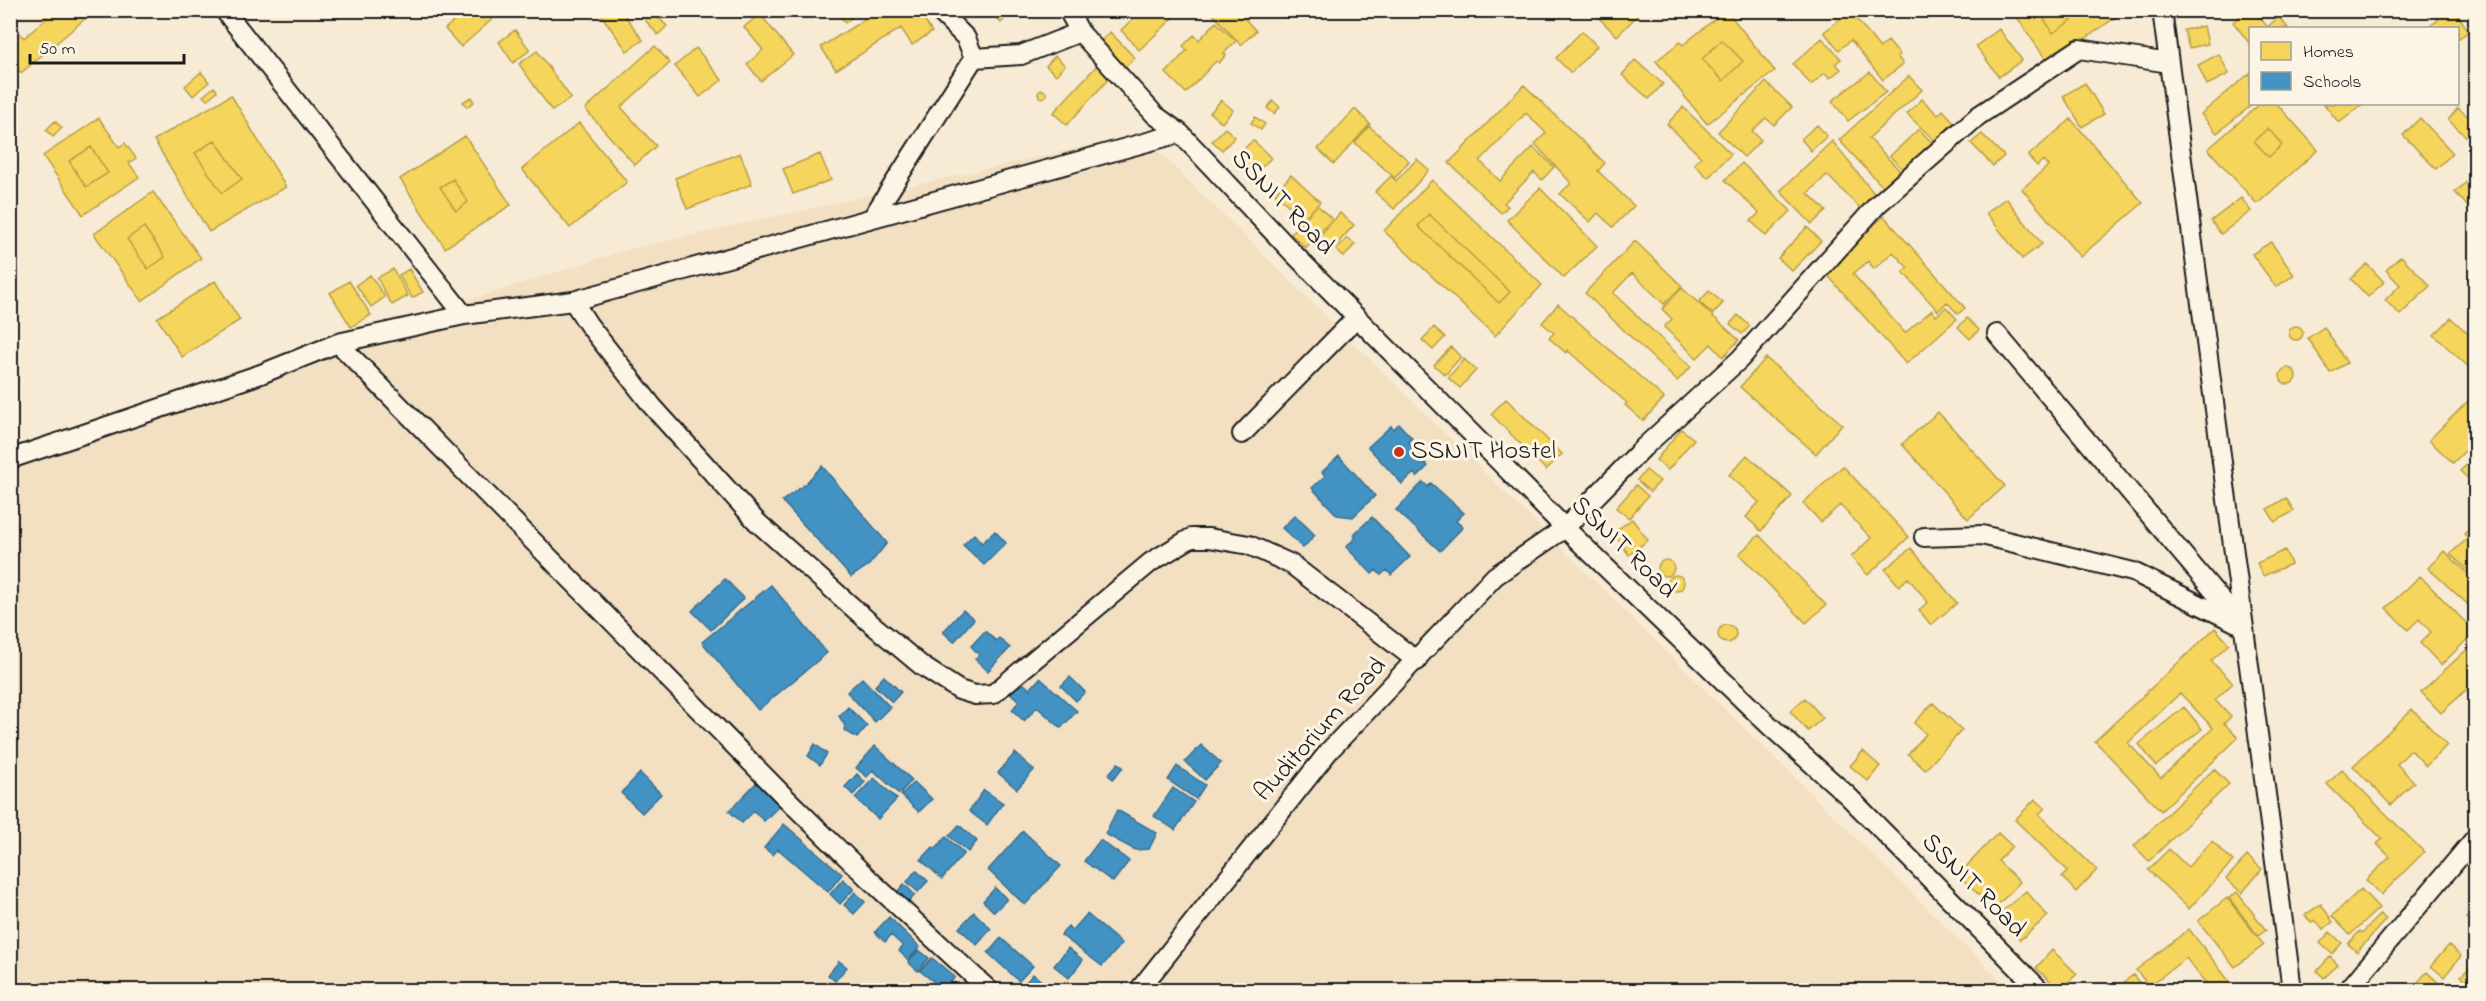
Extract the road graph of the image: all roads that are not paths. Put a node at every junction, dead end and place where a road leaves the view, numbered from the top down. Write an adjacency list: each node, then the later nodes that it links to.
1 (224, 10): 11 (street)
2 (938, 10): 6 (street)
3 (1068, 10): 5 (street, SSNIT Road)
4 (2162, 10): 7 (street)
5 (1080, 32): 6 (street); 8 (street, SSNIT Road)
6 (974, 58): 9 (street)
7 (2169, 63): 17 (street, Auditorium Road); 19 (street)
8 (1180, 133): 9 (street); 12 (street, SSNIT Road)
9 (872, 218): 10 (street)
10 (573, 301): 11 (street); 20 (street)
11 (464, 315): 14 (street)
12 (1357, 317): 15 (street); 17 (street, SSNIT Road)
13 (1997, 334): 19 (street)
14 (338, 343): 16 (street); 22 (street)
15 (1242, 434)
16 (10, 459)
17 (1565, 528): 20 (street, Auditorium Road); 24 (street, SSNIT Road)
18 (1924, 537): 19 (street)
19 (2244, 627): 25 (street)
20 (1417, 661): 23 (street, Auditorium Road)
21 (2475, 837): 26 (street)
22 (989, 990)
23 (1139, 990)
24 (2040, 990)
25 (2292, 990)
26 (2348, 990)

